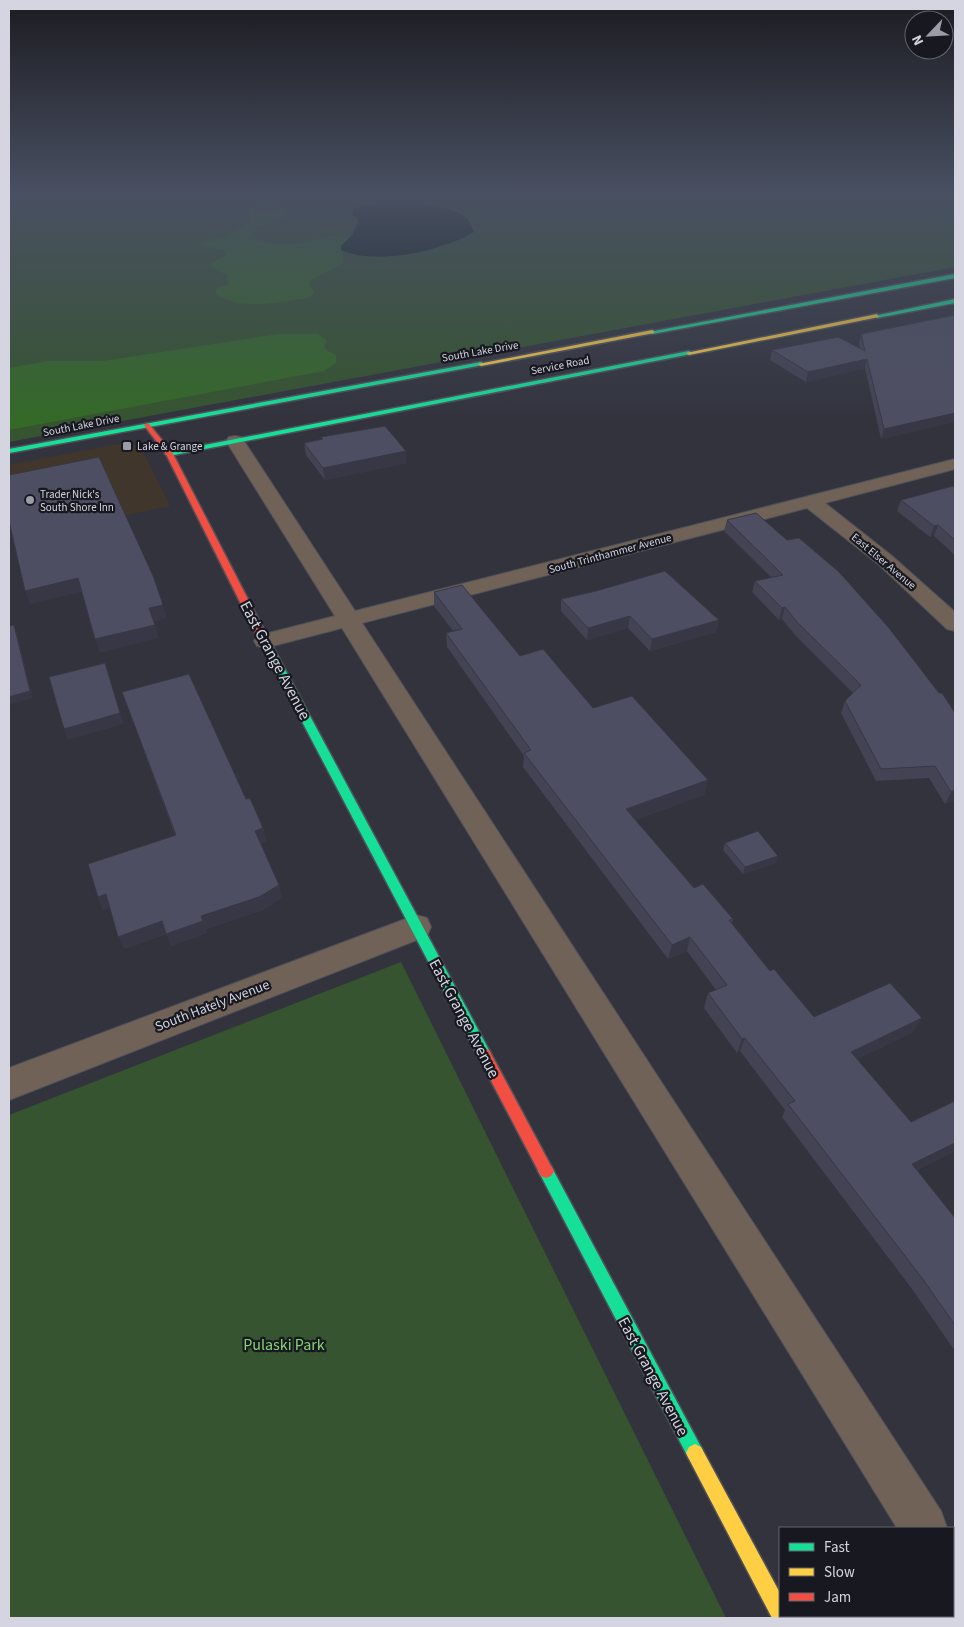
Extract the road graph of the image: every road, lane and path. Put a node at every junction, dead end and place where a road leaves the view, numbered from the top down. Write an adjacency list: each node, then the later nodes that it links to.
1 (955, 276): 3 (street, South Lake Drive)
2 (955, 301): 4 (street, Service Road)
3 (147, 424): 5 (street, South Lake Drive); 6 (street, East Grange Avenue)
4 (236, 441): 6 (street, Service Road); 9 (street)
5 (9, 452)
6 (169, 454): 11 (street, East Grange Avenue)
7 (955, 464): 8 (street, South Trinthammer Avenue)
8 (810, 501): 9 (street, South Trinthammer Avenue); 10 (street, East Elser Avenue)
9 (348, 620): 11 (street, South Trinthammer Avenue); 14 (street)
10 (955, 624)
11 (265, 641): 12 (street, East Grange Avenue)
12 (416, 927): 13 (street, South Hately Avenue); 15 (street, East Grange Avenue)
13 (9, 1084)
14 (923, 1527)
15 (779, 1610)

